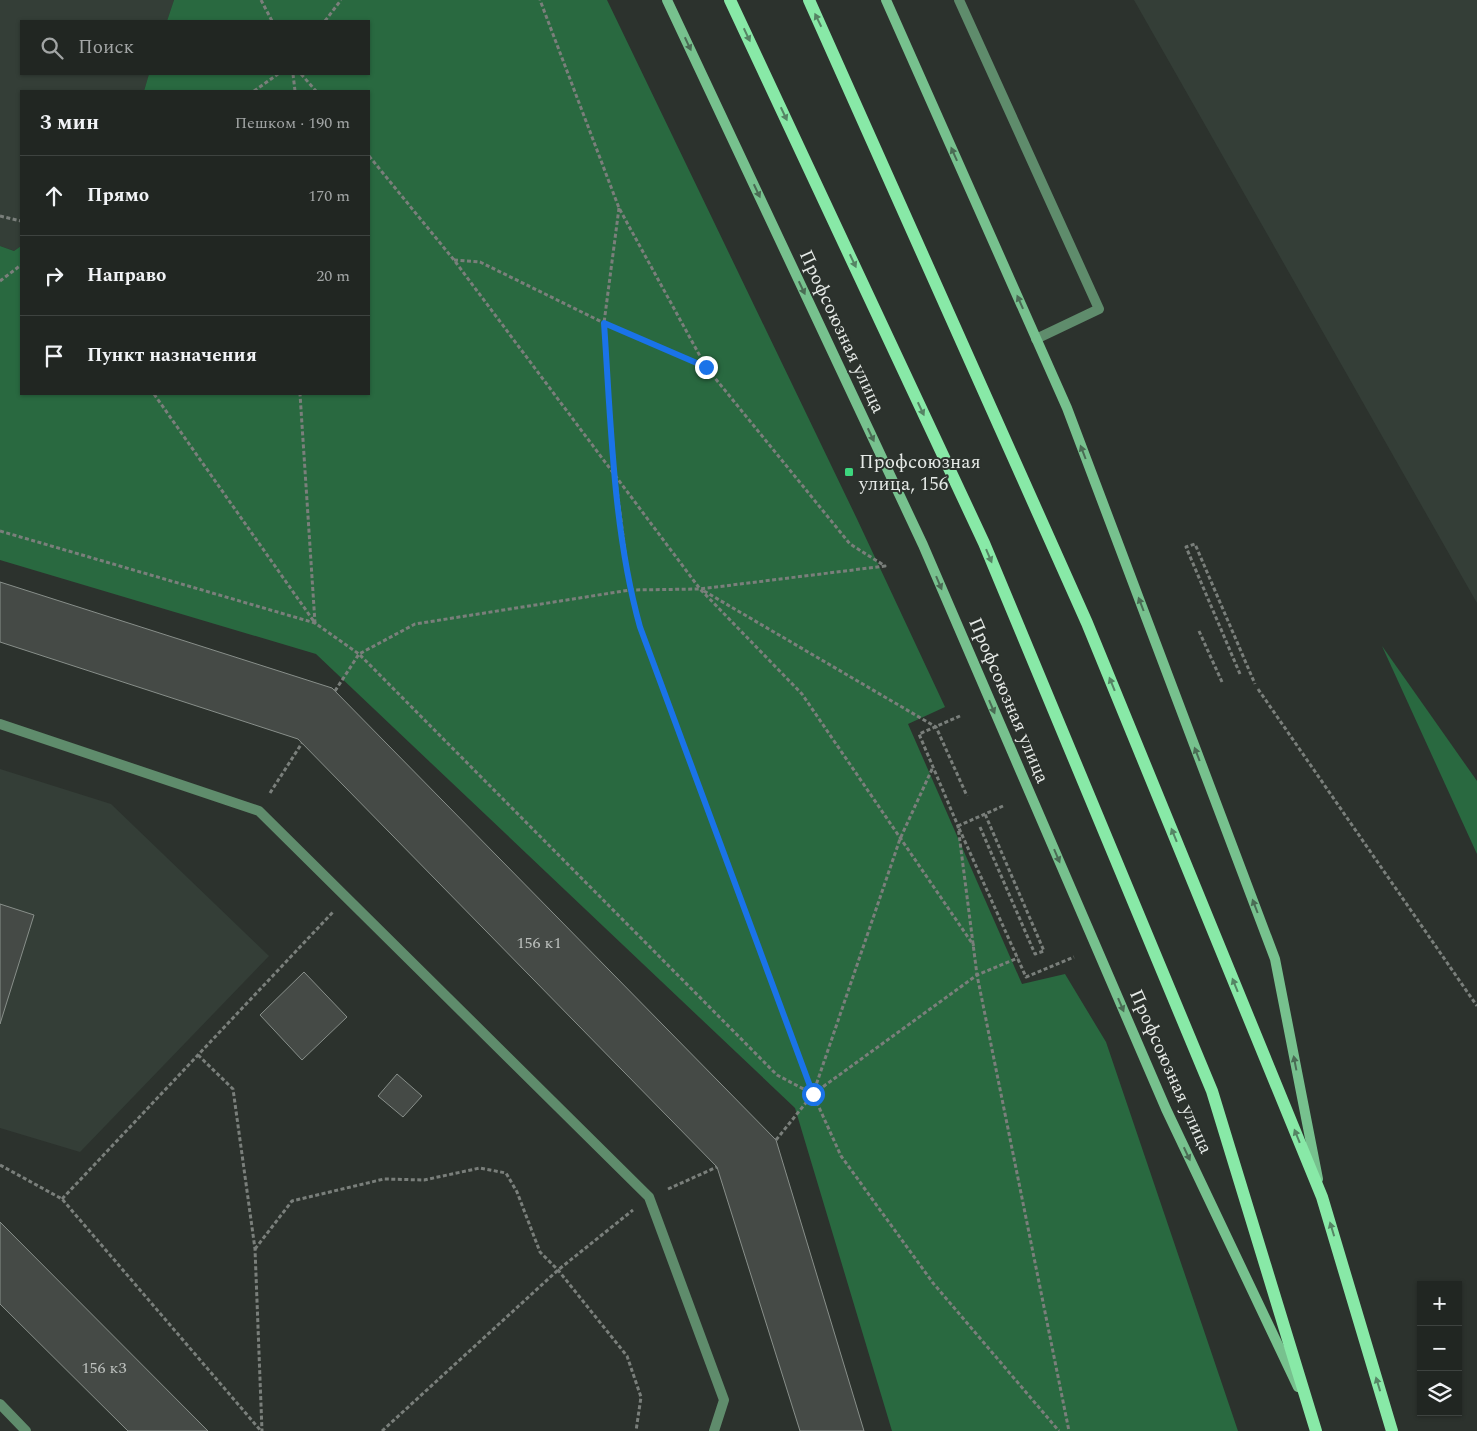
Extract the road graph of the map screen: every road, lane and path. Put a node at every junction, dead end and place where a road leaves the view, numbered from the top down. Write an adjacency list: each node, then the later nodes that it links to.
1 (261, 0): 9 (path)
2 (341, 0): 10 (path)
3 (540, 0): 18 (path)
4 (667, 0): 70 (main road, Профсоюзная улица, one-way to 70)
5 (730, 0): 70 (main road, Профсоюзная улица, one-way to 70)
6 (808, 0): 65 (main road, one-way to 6)
7 (886, 0): 25 (main road, one-way to 7)
8 (959, 0): 25 (lane)
9 (271, 20)
10 (326, 20)
11 (277, 75): 14 (path)
12 (293, 75): 15 (path)
13 (302, 75): 16 (path)
14 (255, 90)
15 (295, 90)
16 (315, 90)
17 (370, 157): 21 (path)
18 (619, 208): 24 (path); 26 (path)
19 (0, 216): 20 (path)
20 (20, 221)
21 (454, 260): 24 (path); 29 (path)
22 (20, 266): 23 (path)
23 (0, 281)
24 (604, 323): 26 (path); 29 (path)
25 (1036, 339): 65 (main road, one-way to 25)
26 (706, 367): 31 (path)
27 (155, 395): 33 (path)
28 (300, 395): 33 (path)
29 (615, 474): 31 (path); 32 (path)
30 (0, 530): 33 (path)
31 (700, 589): 32 (path); 43 (path); 52 (path)
32 (630, 590): 35 (path); 60 (path)
33 (315, 622): 35 (path)
34 (1199, 630): 37 (path)
35 (359, 654): 40 (path); 60 (path)
36 (1240, 674): 38 (path)
37 (1222, 682)
38 (1255, 684)
39 (1258, 689): 58 (path)
40 (335, 691)
41 (960, 716): 43 (path)
42 (0, 724): 48 (lane)
43 (936, 727): 45 (path); 46 (path)
44 (302, 743): 48 (path)
45 (933, 767): 50 (path); 52 (path)
46 (967, 796)
47 (1003, 806): 49 (path)
48 (259, 811): 53 (lane)
49 (985, 814): 50 (path); 51 (path)
50 (958, 826): 54 (path); 56 (path)
51 (980, 827)
52 (900, 839): 54 (path); 60 (path)
53 (347, 897): 59 (path); 64 (lane)
54 (974, 946): 57 (path)
55 (1074, 957): 56 (path)
56 (1018, 958): 57 (path)
57 (977, 975): 60 (path); 77 (path)
58 (1477, 1006)
59 (198, 1055): 66 (path); 67 (path)
60 (813, 1094): 61 (path); 76 (path)
61 (776, 1140)
62 (0, 1165): 66 (path)
63 (718, 1167): 64 (path)
64 (649, 1197): 68 (path); 75 (lane)
65 (1322, 1197): 79 (main road, one-way to 65)
66 (62, 1199): 72 (path)
67 (255, 1249): 68 (path); 72 (path)
68 (558, 1270): 73 (path); 74 (path)
69 (0, 1404): 71 (lane)
70 (1313, 1418): 78 (main road, Профсоюзная улица)
71 (26, 1431)
72 (261, 1431)
73 (382, 1431)
74 (636, 1431)
75 (714, 1431)
76 (1059, 1431)
77 (1069, 1431)
78 (1316, 1431)
79 (1392, 1431)

